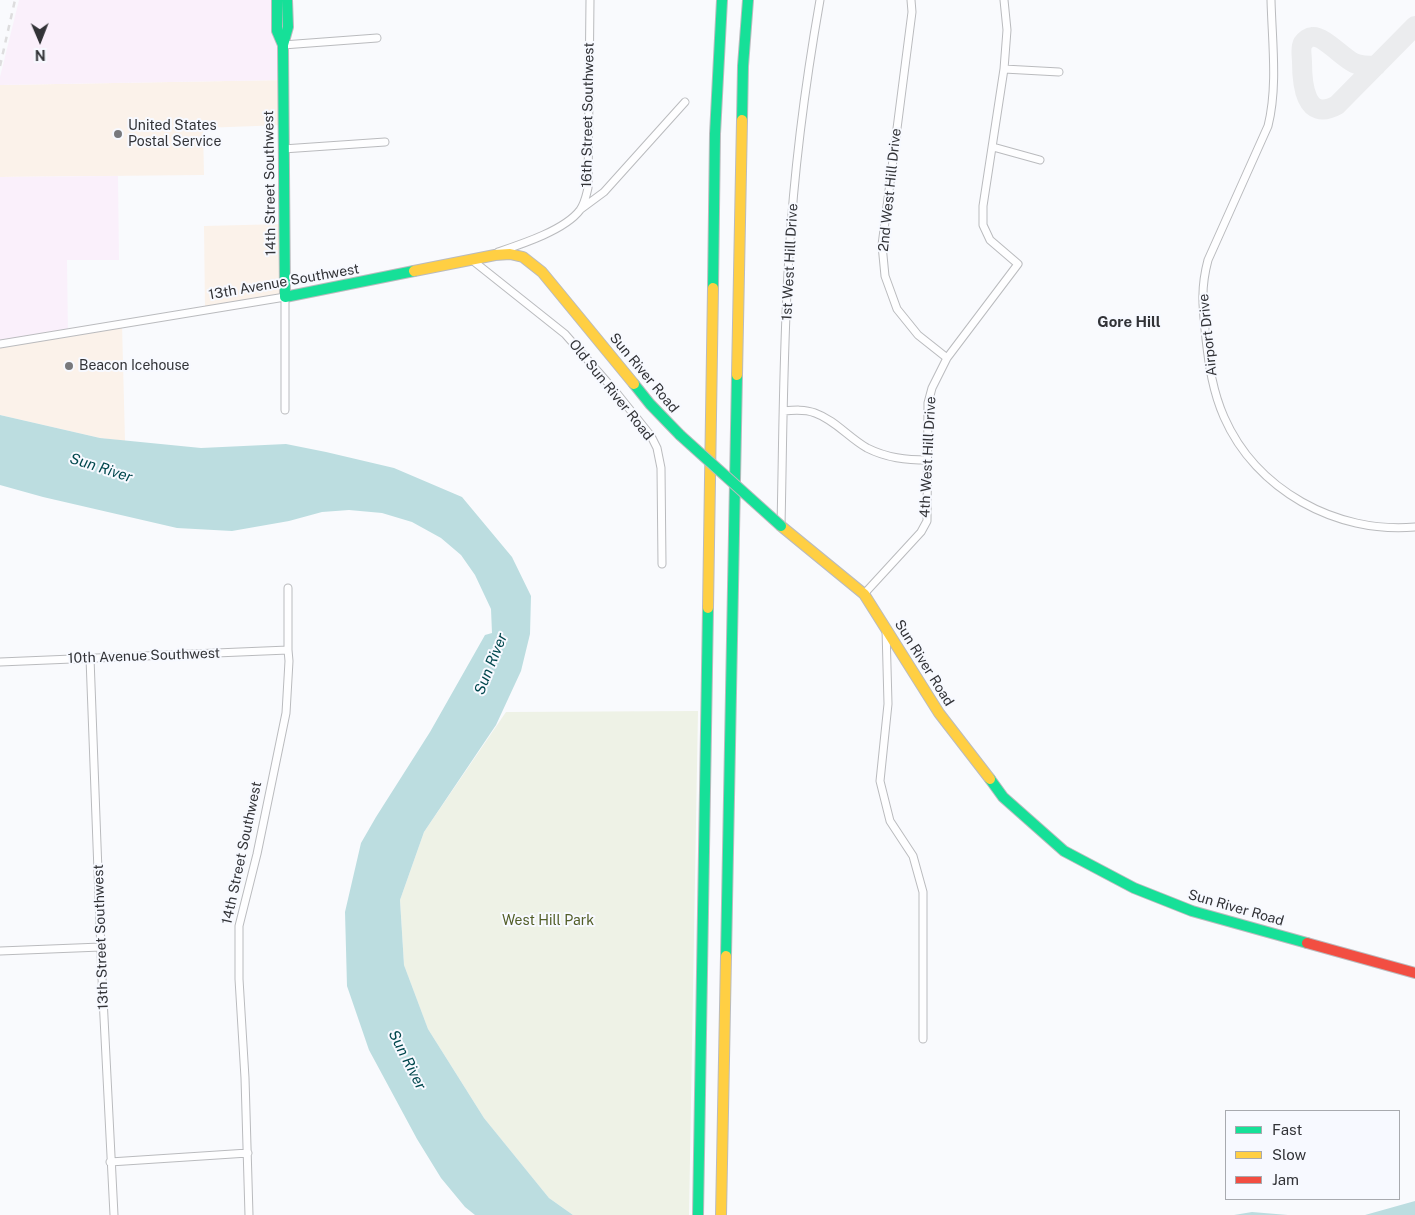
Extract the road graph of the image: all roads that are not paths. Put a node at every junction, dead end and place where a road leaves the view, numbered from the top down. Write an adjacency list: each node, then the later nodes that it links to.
1 (277, 0): 11 (main road, 14th Street Southwest)
2 (286, 0): 11 (main road, 14th Street Southwest)
3 (590, 0): 19 (street, 16th Street Southwest)
4 (722, 0): 46 (main road)
5 (748, 0): 47 (main road)
6 (820, 0): 27 (street, 1st West Hill Drive)
7 (911, 0): 25 (street, 2nd West Hill Drive)
8 (1004, 0): 12 (street)
9 (1271, 0): 30 (street, Airport Drive)
10 (377, 38): 11 (street)
11 (283, 45): 17 (main road, 14th Street Southwest)
12 (1004, 69): 13 (street); 16 (street)
13 (1059, 72)
14 (685, 102): 19 (street)
15 (385, 142): 17 (street)
16 (993, 147): 18 (street); 25 (street, 4th West Hill Drive)
17 (283, 149): 23 (main road, 14th Street Southwest)
18 (1040, 160)
19 (580, 210): 20 (street, 16th Street Southwest)
20 (567, 222): 21 (street, 13th Avenue Southwest)
21 (486, 257): 22 (main road, 13th Avenue Southwest); 29 (main road, Sun River Road, bridge)
22 (472, 260): 23 (main road, 13th Avenue Southwest); 31 (street, Old Sun River Road)
23 (285, 297): 24 (street, 13th Avenue Southwest); 26 (street, 14th Street Southwest)
24 (0, 344)
25 (947, 358): 28 (street, 4th West Hill Drive)
26 (286, 410)
27 (784, 410): 28 (street); 29 (street, 1st West Hill Drive)
28 (928, 460): 33 (street, 4th West Hill Drive)
29 (782, 526): 33 (main road, Sun River Road)
30 (1415, 527)
31 (662, 564)
32 (288, 588): 35 (street, 14th Street Southwest)
33 (864, 594): 34 (main road, Sun River Road)
34 (886, 629): 40 (main road, Sun River Road); 41 (street)
35 (288, 650): 36 (street, 10th Avenue Southwest); 42 (street, 14th Street Southwest)
36 (90, 658): 37 (street, 10th Avenue Southwest); 38 (street, 13th Street Southwest)
37 (0, 662)
38 (101, 947): 39 (street); 43 (street, 13th Street Southwest)
39 (0, 952)
40 (1415, 973)
41 (923, 1039)
42 (248, 1153): 43 (street); 45 (street, 14th Street Southwest)
43 (110, 1162): 44 (street, 13th Street Southwest)
44 (114, 1215)
45 (249, 1215)
46 (698, 1215)
47 (721, 1215)

